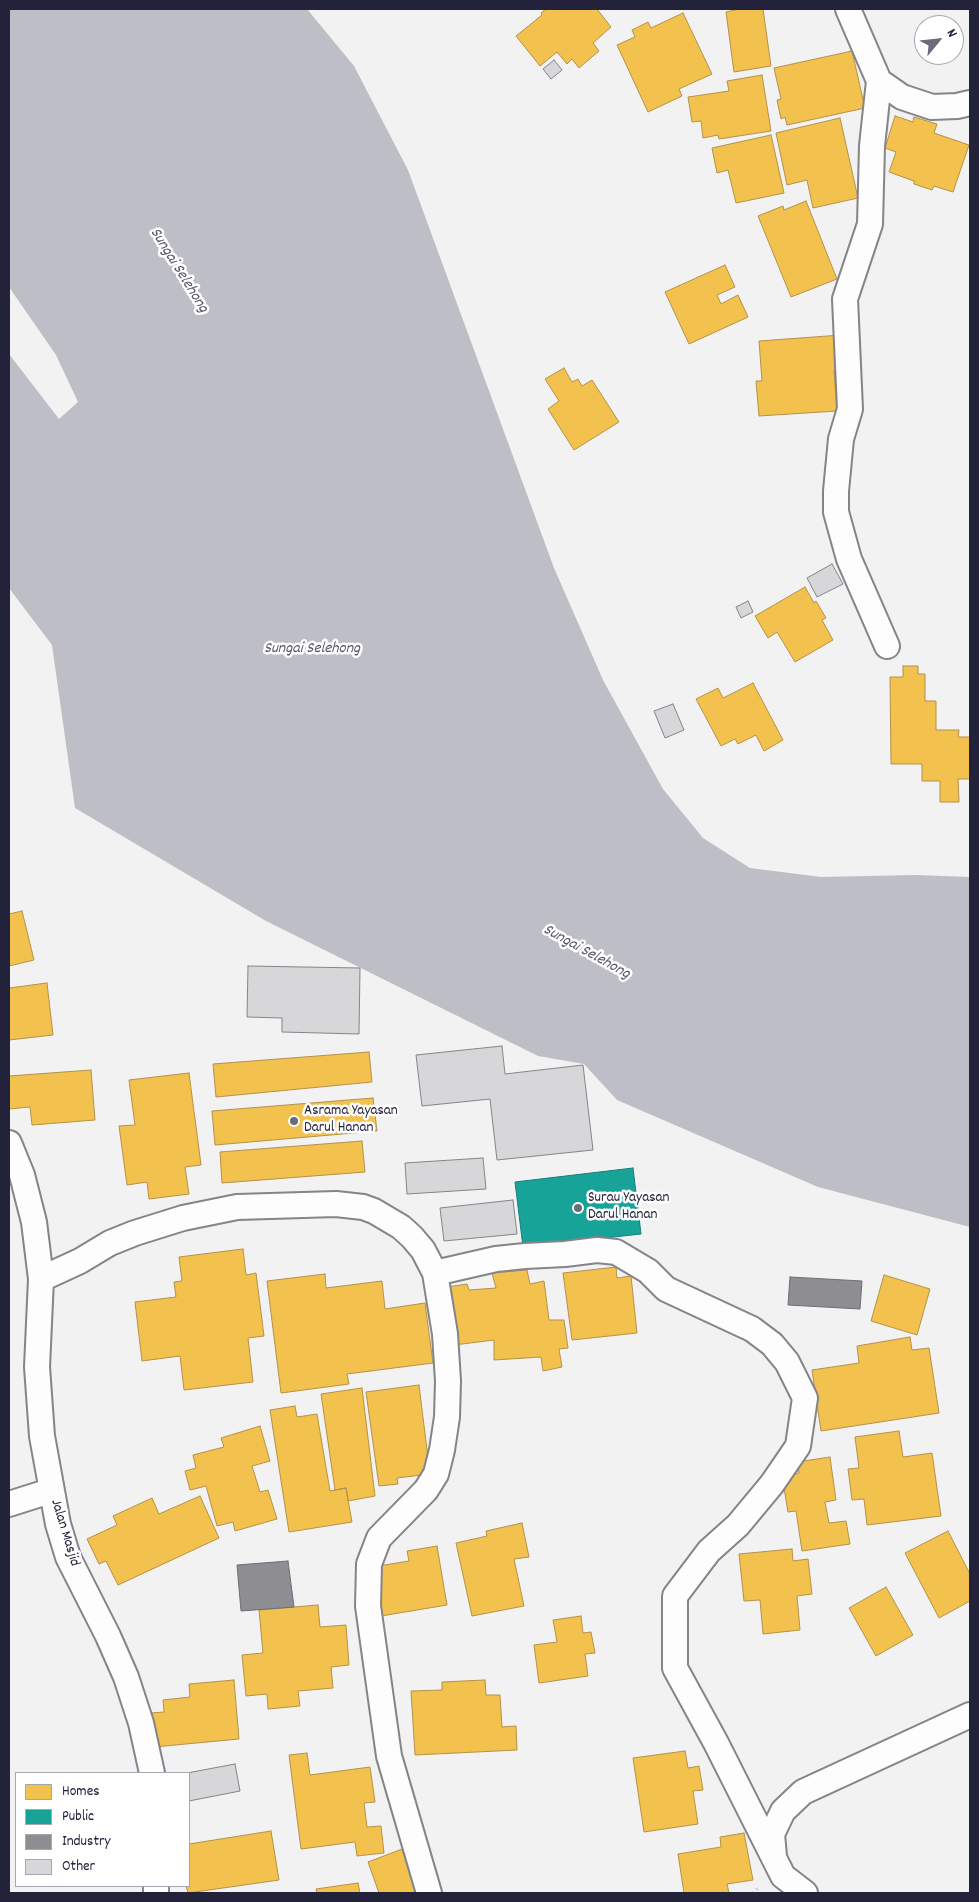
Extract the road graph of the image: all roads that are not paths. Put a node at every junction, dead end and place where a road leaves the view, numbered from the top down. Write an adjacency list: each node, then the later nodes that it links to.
1 (848, 9): 2 (street)
2 (879, 81): 3 (street); 4 (street)
3 (970, 103)
4 (888, 646)
5 (9, 1143): 7 (street, Jalan Masjid)
6 (435, 1273): 7 (street); 12 (street); 13 (street)
7 (41, 1279): 8 (street, Jalan Masjid)
8 (50, 1491): 9 (street); 11 (street, Jalan Masjid)
9 (9, 1504)
10 (970, 1715): 12 (street)
11 (152, 1772)
12 (774, 1858): 14 (street)
13 (429, 1893)
14 (805, 1893)

